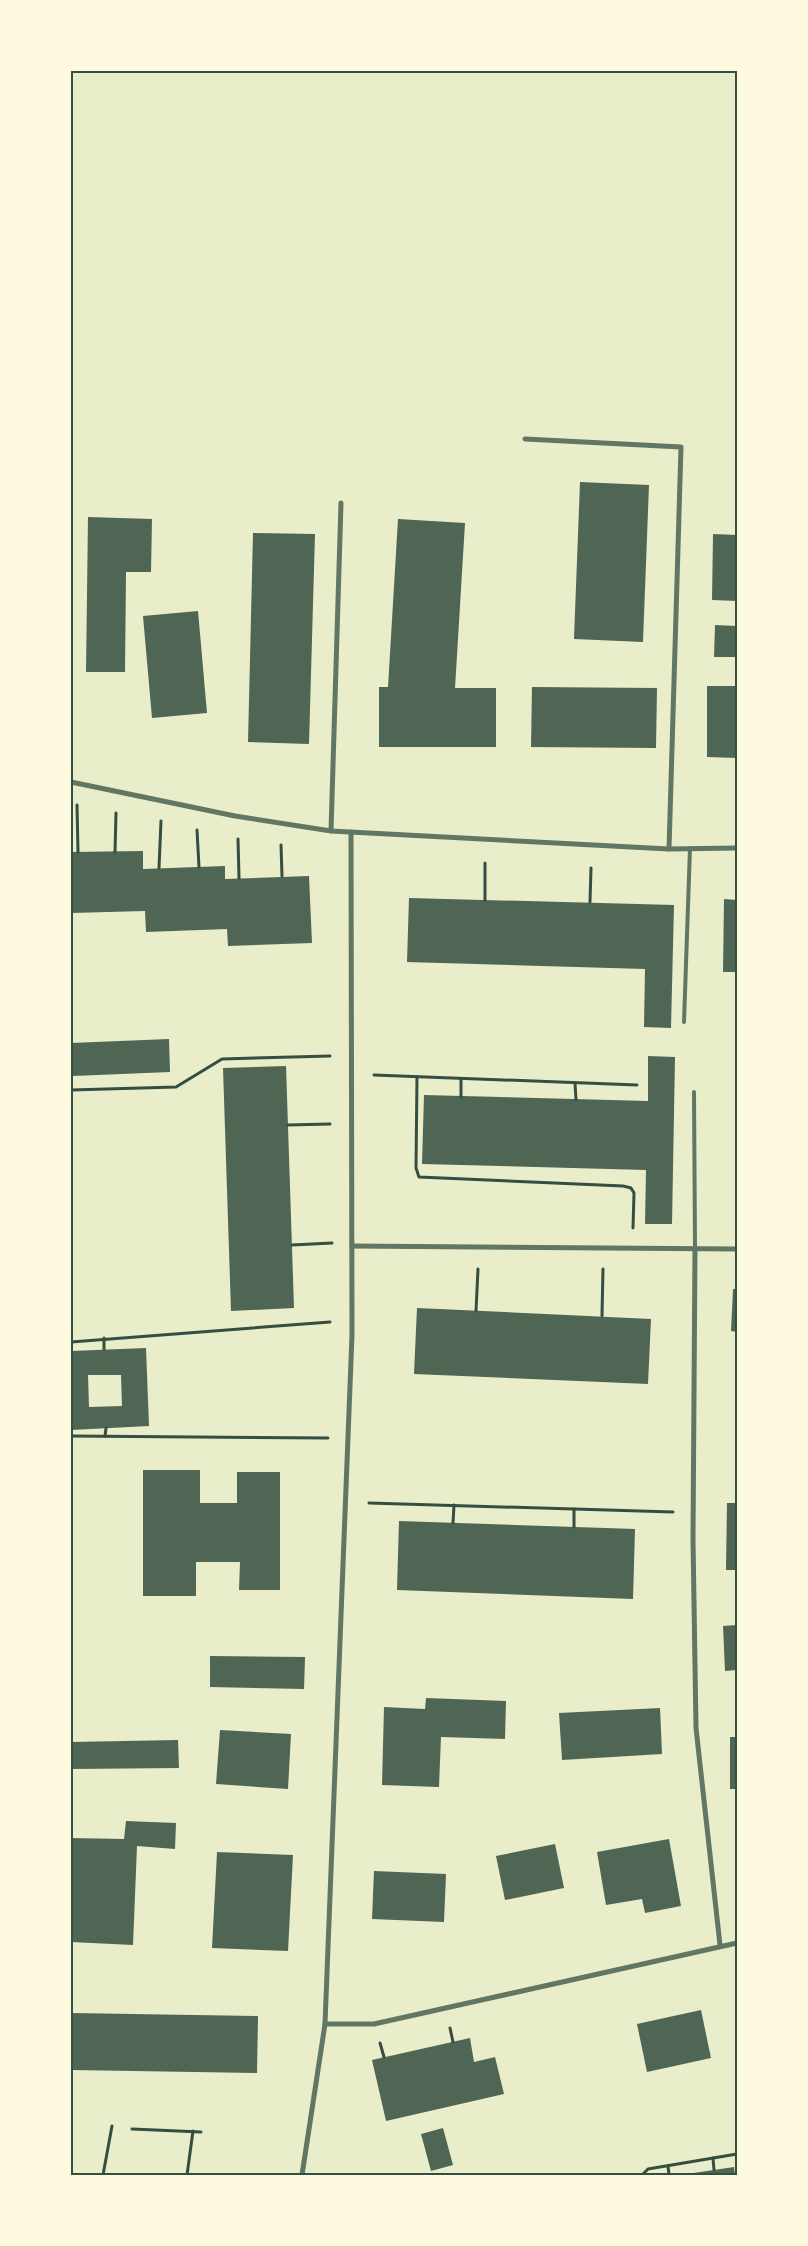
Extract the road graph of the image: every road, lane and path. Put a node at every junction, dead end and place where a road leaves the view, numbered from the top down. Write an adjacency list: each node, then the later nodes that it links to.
1 (525, 440): 14 (street)
2 (341, 503): 8 (street)
3 (71, 782): 8 (street)
4 (77, 805): 15 (path)
5 (116, 813): 16 (path)
6 (161, 821): 19 (path)
7 (197, 828): 18 (path)
8 (331, 830): 9 (street)
9 (352, 832): 14 (street); 41 (street)
10 (238, 836): 22 (path)
11 (281, 843): 21 (path)
12 (690, 848): 13 (street); 14 (street); 25 (lane)
13 (737, 848)
14 (669, 849)
15 (78, 852)
16 (115, 852)
17 (485, 863): 23 (path)
18 (199, 867)
19 (159, 868)
20 (590, 868): 24 (path)
21 (282, 876)
22 (239, 878)
23 (485, 900)
24 (590, 902)
25 (684, 1022)
26 (333, 1056): 32 (path)
27 (373, 1075): 28 (path)
28 (417, 1077): 29 (path); 38 (path)
29 (461, 1078): 30 (path); 34 (path)
30 (575, 1083): 31 (path); 35 (path)
31 (637, 1085)
32 (71, 1090)
33 (694, 1092): 44 (lane)
34 (461, 1097)
35 (576, 1100)
36 (334, 1124): 37 (path)
37 (288, 1125)
38 (633, 1232)
39 (334, 1243): 40 (path)
40 (292, 1245)
41 (352, 1246): 42 (street); 65 (street)
42 (478, 1246): 43 (street); 46 (path)
43 (604, 1248): 44 (street); 47 (path)
44 (695, 1248): 45 (street); 59 (street)
45 (737, 1249)
46 (476, 1311)
47 (602, 1316)
48 (333, 1322): 49 (path)
49 (104, 1338): 50 (path); 51 (path)
50 (71, 1342)
51 (104, 1350)
52 (106, 1428): 54 (path)
53 (71, 1436): 54 (path)
54 (105, 1436): 55 (path)
55 (331, 1438)
56 (369, 1503): 57 (path)
57 (454, 1505): 58 (path); 60 (path)
58 (574, 1509): 59 (path); 61 (path)
59 (693, 1512): 63 (street)
60 (453, 1523)
61 (574, 1528)
62 (737, 1942): 63 (street)
63 (720, 1945): 65 (street)
64 (449, 2023): 67 (path)
65 (324, 2024): 79 (street)
66 (378, 2038): 68 (path)
67 (453, 2042)
68 (384, 2057)
69 (112, 2126): 77 (path)
70 (132, 2128): 71 (path)
71 (193, 2131): 72 (path); 78 (path)
72 (201, 2132)
73 (737, 2154): 74 (path)
74 (713, 2158): 75 (path); 76 (path)
75 (668, 2166): 82 (path); 83 (path)
76 (714, 2170)
77 (104, 2175)
78 (187, 2175)
79 (302, 2175)
80 (615, 2175): 81 (path)
81 (619, 2175)
82 (642, 2175)
83 (669, 2175)

